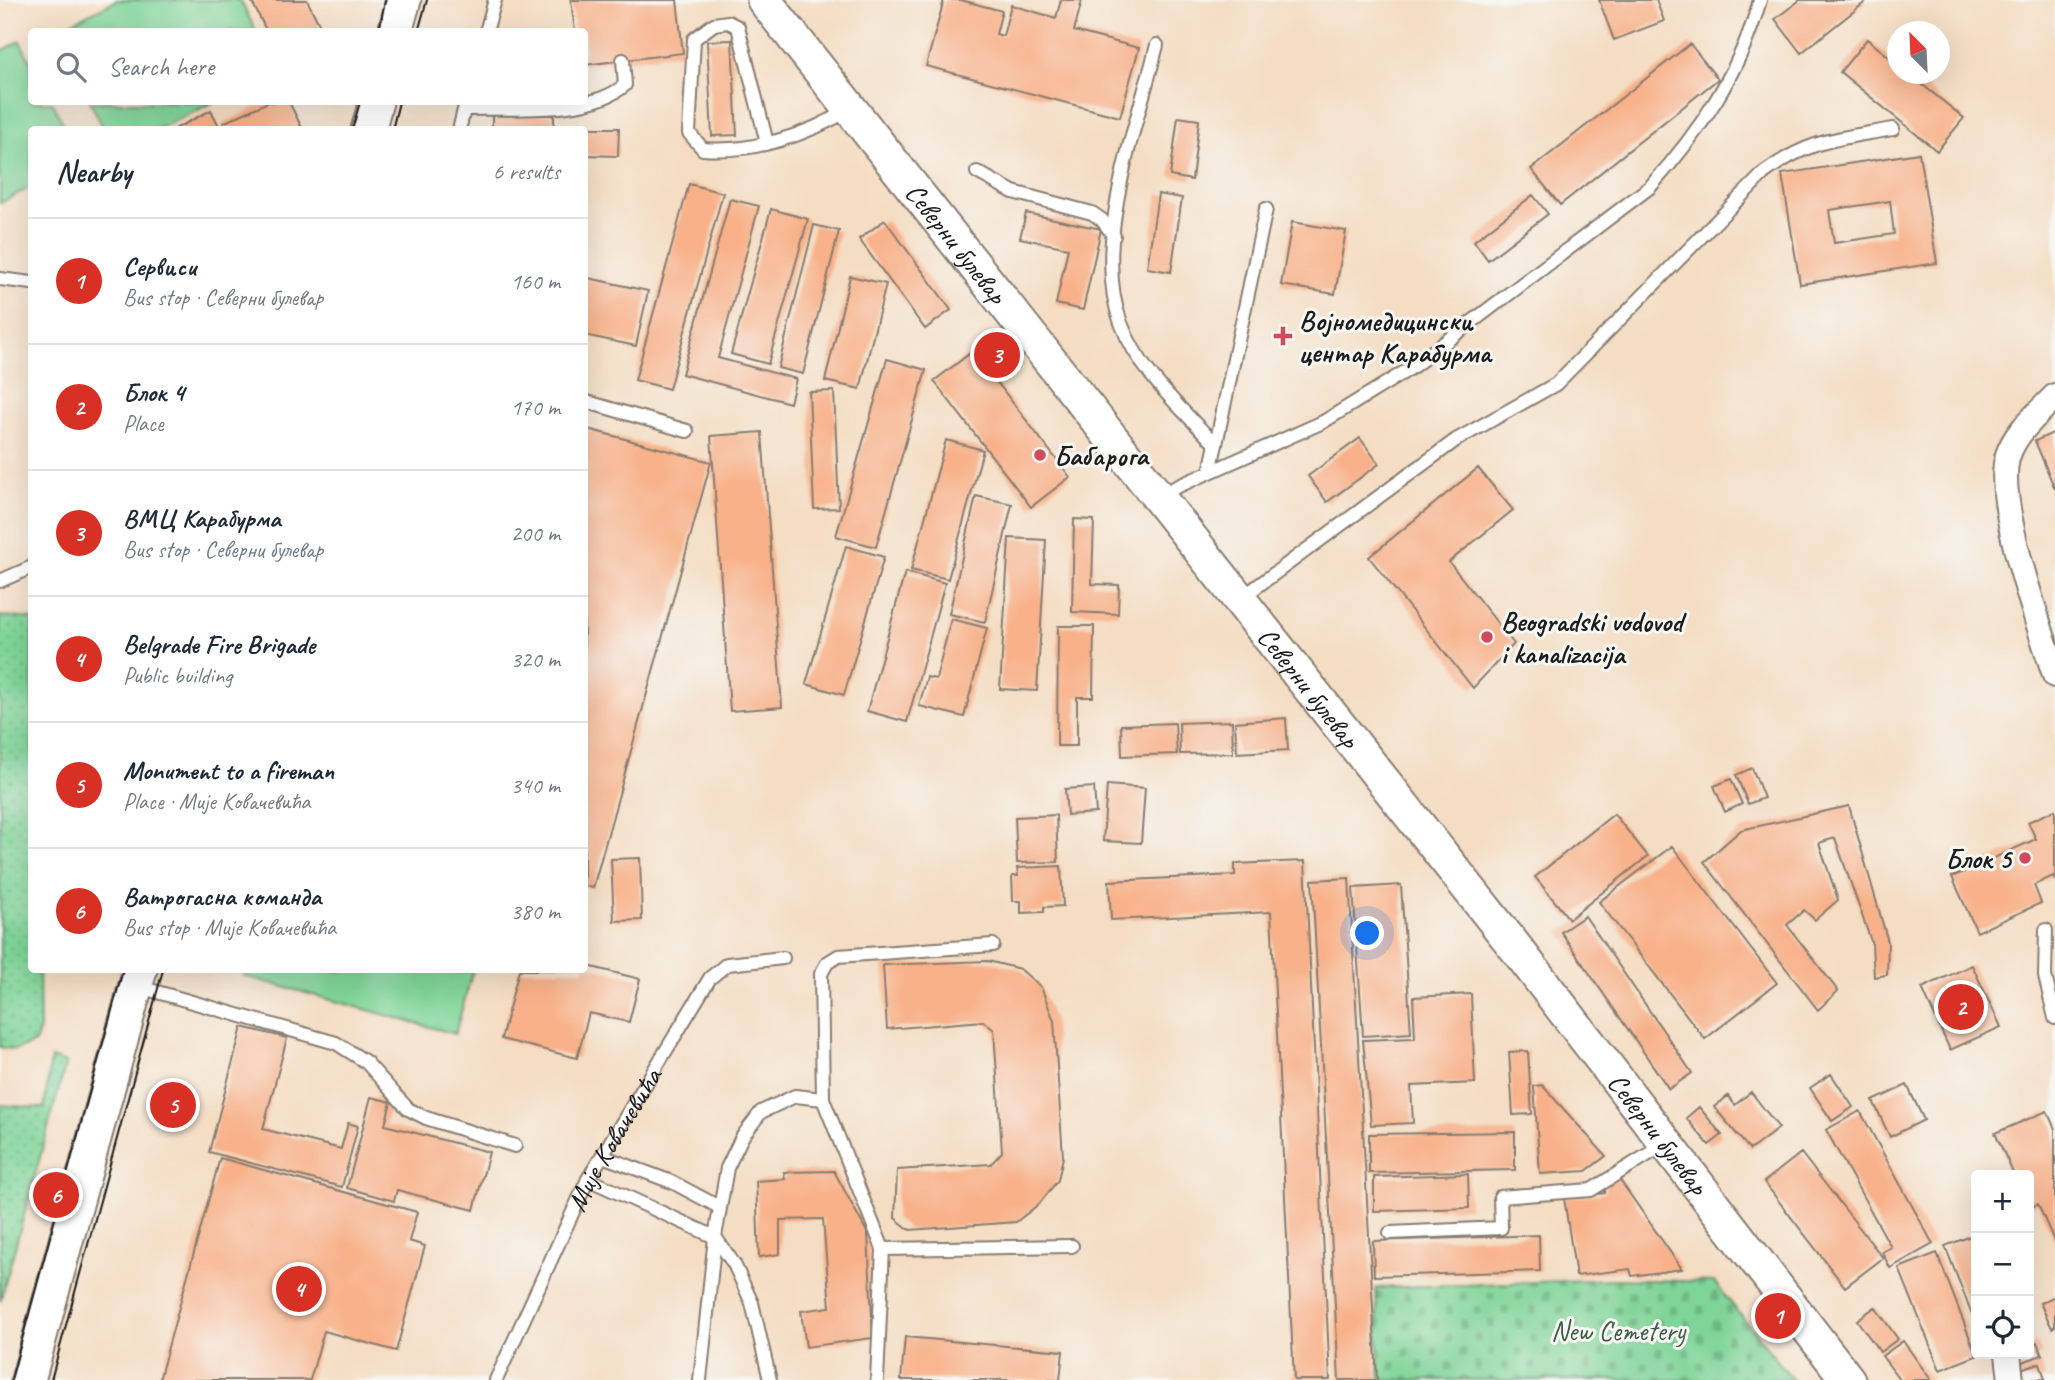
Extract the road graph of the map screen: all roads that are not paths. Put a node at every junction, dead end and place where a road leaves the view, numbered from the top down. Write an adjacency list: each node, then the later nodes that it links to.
1 (404, 0): 5 (street)
2 (495, 0): 6 (lane)
3 (764, 0): 12 (street, Северни булевар)
4 (1760, 0): 26 (lane)
5 (396, 28)
6 (486, 28)
7 (1157, 45): 19 (lane)
8 (623, 60): 9 (lane)
9 (588, 104)
10 (375, 105): 13 (street)
11 (466, 105): 14 (lane)
12 (851, 109): 16 (lane); 27 (street, Северни булевар)
13 (369, 126)
14 (460, 126)
15 (1893, 129): 30 (lane)
16 (767, 143): 16 (lane)
17 (977, 172): 19 (lane)
18 (1266, 209): 25 (lane)
19 (1114, 236): 25 (lane)
20 (0, 279): 21 (lane)
21 (28, 282)
22 (2055, 396): 31 (street)
23 (588, 402): 24 (lane)
24 (687, 431)
25 (1216, 445): 26 (lane)
26 (1210, 472): 27 (lane)
27 (1160, 499): 30 (street, Северни булевар)
28 (28, 570): 29 (lane)
29 (0, 581)
30 (1239, 599): 38 (street, Северни булевар)
31 (2055, 675)
32 (2046, 930): 36 (lane)
33 (993, 945): 37 (lane)
34 (783, 958): 40 (lane, Мије Ковачевића)
35 (138, 978): 39 (lane); 48 (street)
36 (2055, 1018)
37 (823, 1099): 42 (lane); 46 (lane)
38 (1665, 1144): 43 (lane); 53 (street, Северни булевар)
39 (515, 1146)
40 (602, 1156): 41 (lane, Мије Ковачевића); 42 (lane)
41 (588, 1179): 44 (lane); 49 (lane, Мије Ковачевића)
42 (719, 1208): 44 (lane)
43 (1391, 1233)
44 (715, 1237): 50 (lane); 51 (lane)
45 (1072, 1246): 46 (lane)
46 (883, 1249): 52 (lane)
47 (2009, 1359): 54 (street)
48 (27, 1380)
49 (496, 1380)
50 (701, 1380)
51 (770, 1380)
52 (877, 1380)
53 (1848, 1380)
54 (2011, 1380)

